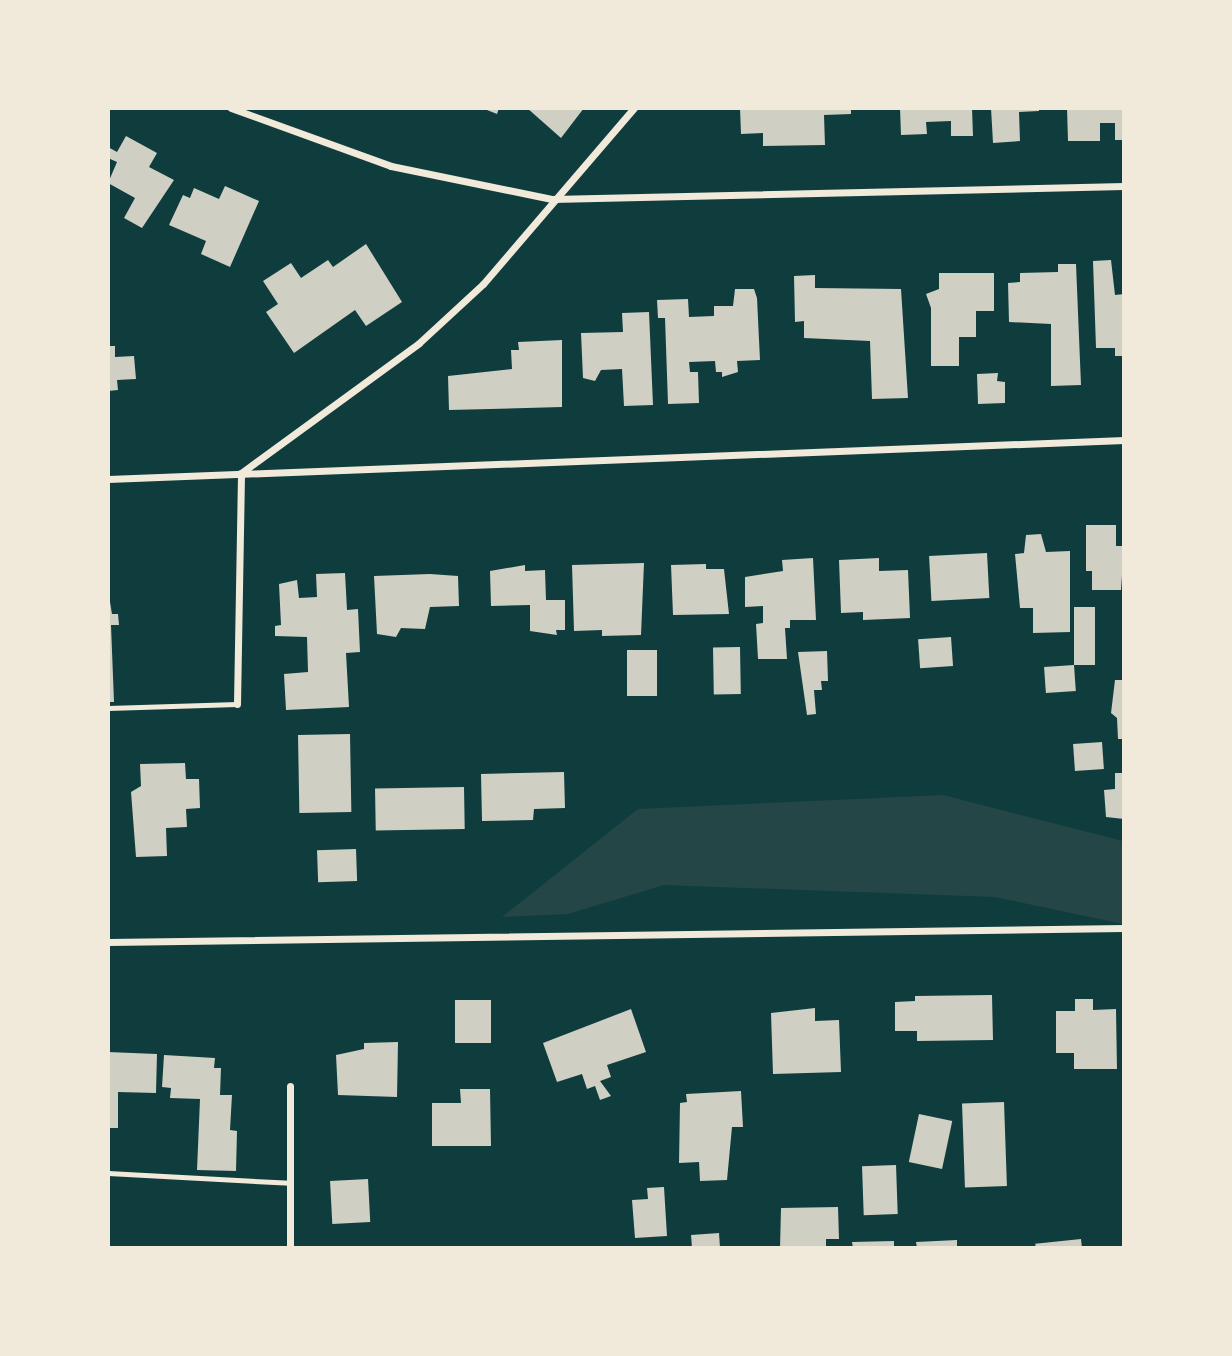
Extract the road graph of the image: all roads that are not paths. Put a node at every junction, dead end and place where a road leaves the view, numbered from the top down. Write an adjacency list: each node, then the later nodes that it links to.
1 (231, 108): 4 (street)
2 (634, 108): 4 (street)
3 (1124, 186): 4 (street)
4 (552, 199): 6 (street)
5 (1124, 440): 6 (street)
6 (241, 473): 7 (street); 8 (street)
7 (108, 479)
8 (237, 704): 9 (lane)
9 (108, 708)
10 (1124, 928): 11 (street)
11 (108, 942)
12 (290, 1086): 14 (street)
13 (108, 1173): 14 (lane)
14 (290, 1183): 15 (street)
15 (290, 1248)

